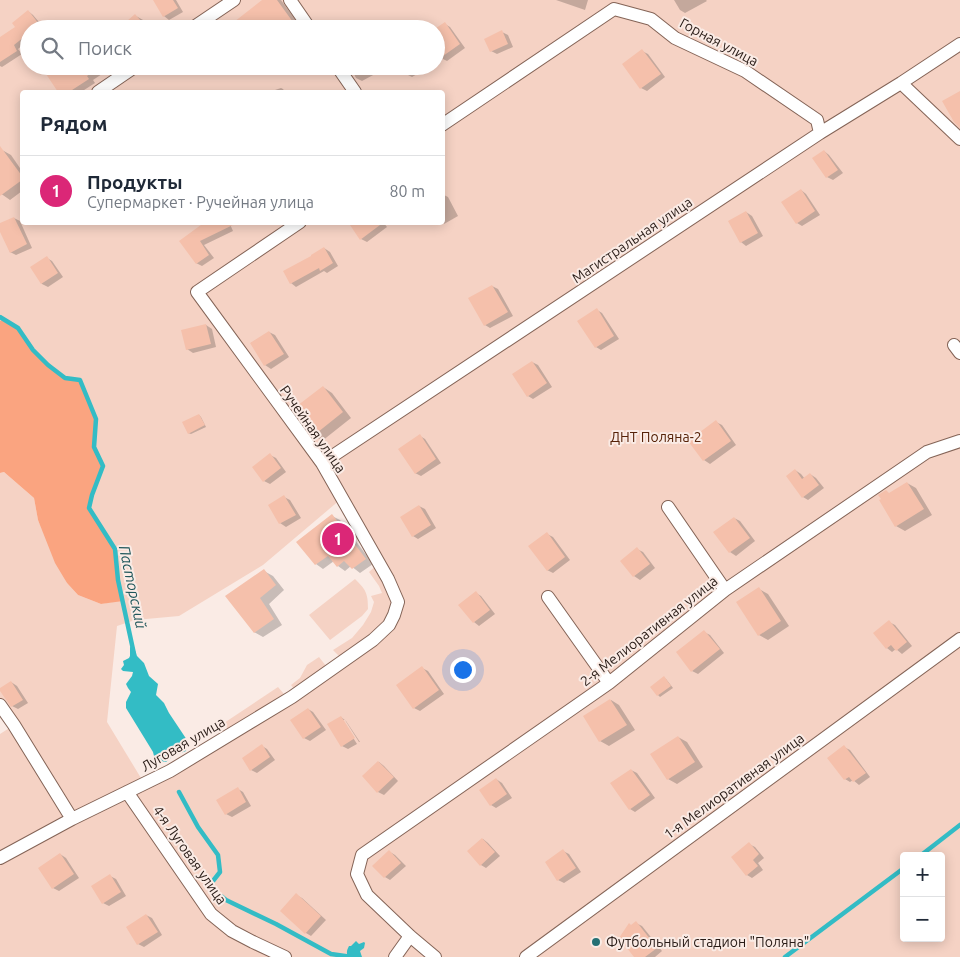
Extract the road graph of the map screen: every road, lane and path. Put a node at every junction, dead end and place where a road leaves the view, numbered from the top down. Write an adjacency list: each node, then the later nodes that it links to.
1 (234, 0): 3 (street)
2 (290, 0): 4 (street)
3 (204, 20)
4 (304, 20)
5 (960, 44): 8 (street, Магистральная улица)
6 (123, 75): 9 (street)
7 (343, 75): 10 (street)
8 (902, 83): 12 (street, Магистральная улица); 13 (street)
9 (101, 90)
10 (354, 90)
11 (445, 123): 12 (street, Горная улица)
12 (820, 132): 16 (street, Магистральная улица)
13 (960, 139)
14 (296, 225): 16 (street, Ручейная улица)
15 (960, 441): 18 (street, 2-я Мелиоративная улица)
16 (322, 463): 21 (street, Ручейная улица)
17 (668, 507): 18 (street)
18 (725, 590): 22 (street, 2-я Мелиоративная улица)
19 (548, 597): 22 (street)
20 (960, 639): 31 (street, 1-я Мелиоративная улица)
21 (373, 640): 24 (street, Луговая улица)
22 (609, 683): 27 (street, 2-я Мелиоративная улица)
23 (0, 705): 25 (street)
24 (127, 792): 25 (street, Луговая улица); 28 (street, 4-я Луговая улица)
25 (72, 820): 26 (street, Луговая улица)
26 (0, 858)
27 (410, 936): 29 (street); 30 (street)
28 (286, 957)
29 (395, 957)
30 (435, 957)
31 (526, 957)

